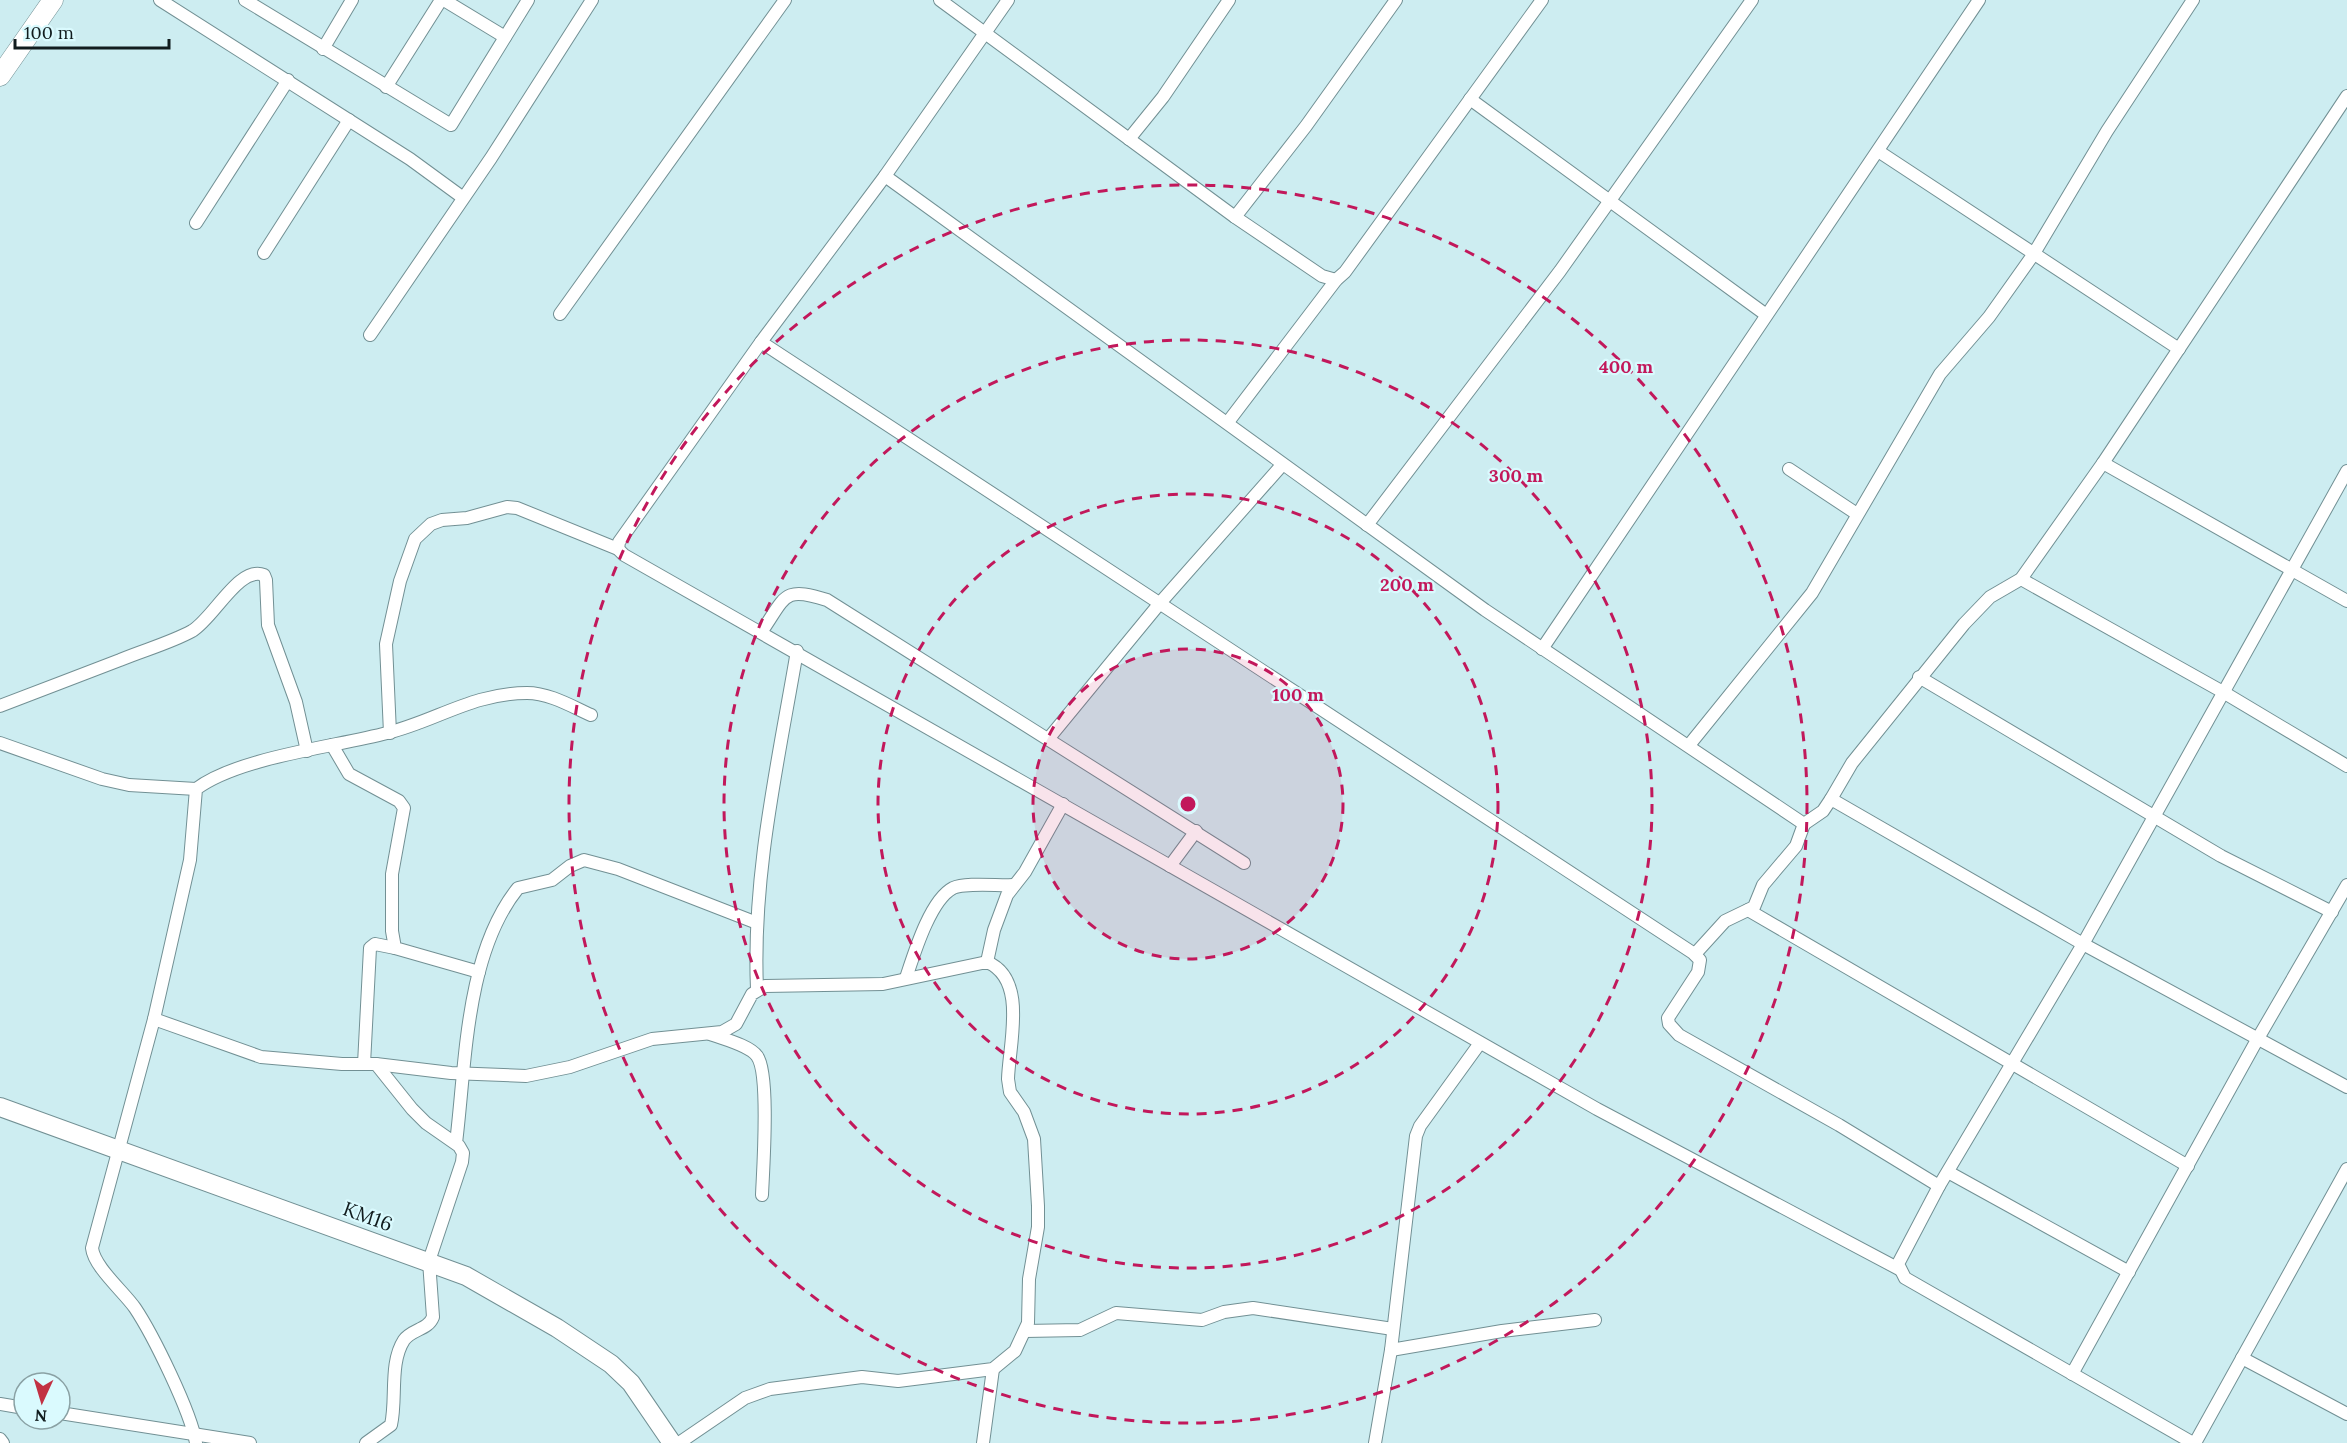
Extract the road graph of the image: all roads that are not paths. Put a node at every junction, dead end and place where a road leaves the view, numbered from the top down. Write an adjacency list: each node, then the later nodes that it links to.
1 (53, 0): 21 (main road)
2 (160, 0): 22 (street)
3 (245, 0): 17 (street)
4 (352, 0): 20 (street)
5 (442, 0): 19 (street); 23 (street)
6 (528, 0): 19 (street)
7 (592, 0): 30 (street)
8 (785, 0): 37 (street)
9 (940, 0): 18 (street)
10 (1008, 0): 18 (street)
11 (1229, 0): 27 (street)
12 (1396, 0): 32 (street)
13 (1542, 0): 25 (street)
14 (1752, 0): 31 (street)
15 (1979, 0): 28 (street)
16 (2193, 0): 35 (street)
17 (262, 4): 20 (street)
18 (984, 32): 27 (street); 29 (street)
19 (505, 37): 23 (street)
20 (323, 49): 23 (street)
21 (0, 76)
22 (288, 80): 26 (street); 33 (street)
23 (386, 87)
24 (2347, 96): 41 (street)
25 (1470, 99): 31 (street); 36 (street)
26 (349, 120): 30 (street); 34 (street)
27 (1129, 138): 32 (street)
28 (1878, 151): 35 (street); 38 (street)
29 (885, 176): 40 (street); 42 (street)
30 (462, 197): 39 (street)
31 (1610, 201): 38 (street); 48 (street)
32 (1235, 217): 36 (street)
33 (196, 223)
34 (264, 253)
35 (2033, 255): 41 (street); 47 (street)
36 (1336, 280): 42 (street)
37 (560, 314)
38 (1765, 314): 55 (street)
39 (370, 335)
40 (761, 342): 49 (street); 53 (street)
41 (2178, 349): 43 (street)
42 (1228, 422): 44 (street)
43 (2103, 463): 50 (street); 51 (street)
44 (1282, 465): 48 (street); 53 (street)
45 (1789, 469): 47 (street)
46 (2347, 471): 50 (street)
47 (1857, 514): 64 (street)
48 (1367, 525): 55 (street)
49 (618, 549): 54 (street); 61 (street)
50 (2291, 569): 52 (street); 58 (street)
51 (2021, 579): 57 (street); 58 (street)
52 (2347, 601)
53 (1160, 603): 62 (street); 83 (street)
54 (762, 632): 56 (street); 62 (street)
55 (1542, 649): 64 (street)
56 (797, 651): 70 (street); 80 (street)
57 (1919, 677): 69 (street); 71 (street)
58 (2223, 692): 67 (street); 71 (street)
59 (0, 706): 66 (street)
60 (591, 715): 61 (street)
61 (390, 732): 65 (street)
62 (1049, 738): 73 (street)
63 (0, 743): 68 (street)
64 (1690, 744): 72 (street)
65 (332, 745): 66 (street); 82 (street)
66 (307, 751): 68 (street)
67 (2347, 766)
68 (196, 789): 88 (street)
69 (1831, 799): 72 (street); 81 (street)
70 (1063, 804): 75 (street); 76 (street)
71 (2153, 816): 79 (street); 81 (street)
72 (1804, 824): 78 (street)
73 (1196, 831): 74 (street); 75 (street)
74 (1244, 862)
75 (1170, 866): 91 (street)
76 (1014, 885): 84 (street); 86 (street)
77 (2347, 885): 79 (street)
78 (1748, 910): 83 (street); 93 (street)
79 (2332, 912): 90 (street)
80 (757, 923): 85 (street); 87 (street)
81 (2083, 944): 90 (street); 93 (street)
82 (395, 948): 85 (street); 92 (street)
83 (1695, 954): 102 (street)
84 (987, 962): 86 (street); 109 (street)
85 (479, 972): 94 (street)
86 (906, 978): 87 (street)
87 (758, 989): 89 (street)
88 (154, 1019): 92 (street); 98 (street)
89 (709, 1034): 94 (street); 103 (street)
90 (2257, 1040): 95 (street); 99 (street)
91 (1480, 1043): 105 (street); 108 (street)
92 (370, 1064): 94 (street); 97 (street)
93 (2011, 1064): 99 (street); 101 (street)
94 (465, 1074): 97 (street)
95 (2347, 1087)
96 (0, 1107): 98 (street, KM16)
97 (456, 1143): 104 (street)
98 (116, 1150): 104 (street, KM16); 116 (street)
99 (2188, 1166): 106 (street)
100 (2347, 1169): 111 (street)
101 (1948, 1172): 102 (street); 106 (street)
102 (1939, 1186): 105 (street)
103 (762, 1196)
104 (429, 1262): 120 (street); 121 (street, KM16)
105 (1899, 1269): 113 (street)
106 (2129, 1272): 113 (street)
107 (1595, 1320): 110 (street)
108 (1393, 1329): 109 (street); 110 (street)
109 (1025, 1331): 112 (street)
110 (1391, 1350): 124 (street)
111 (2243, 1357): 114 (street); 125 (street)
112 (993, 1369): 122 (street); 123 (street)
113 (2072, 1374): 125 (street)
114 (2347, 1413)
115 (72, 1415): 116 (street)
116 (195, 1438): 119 (street)
117 (0, 1439): 118 (street)
118 (3, 1443)
119 (250, 1443)
120 (366, 1443)
121 (672, 1443)
122 (680, 1443)
123 (983, 1443)
124 (1375, 1443)
125 (2194, 1443)

